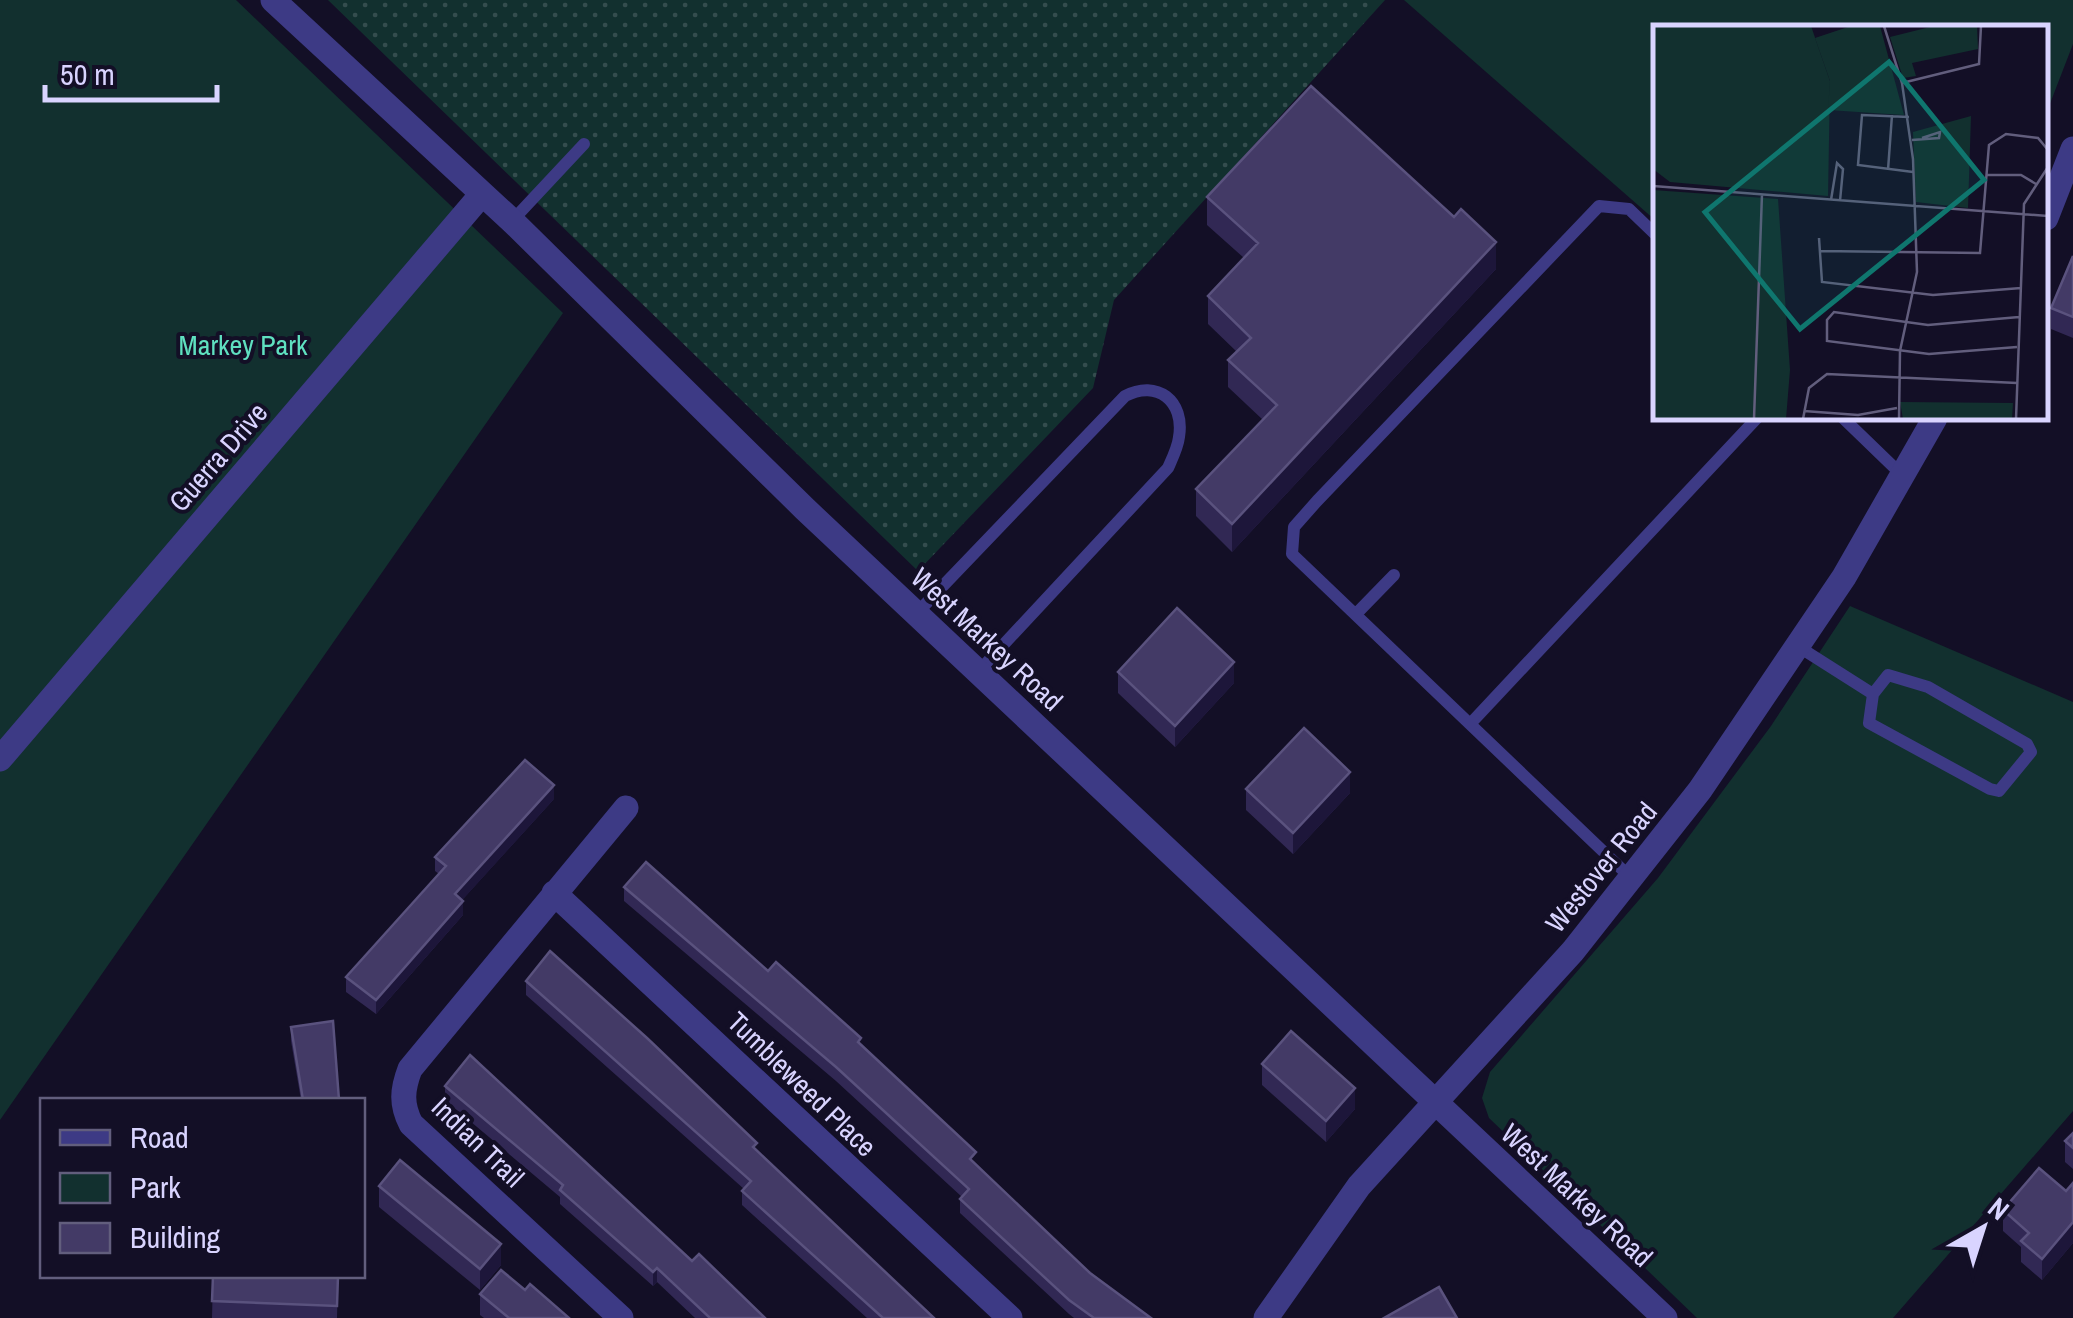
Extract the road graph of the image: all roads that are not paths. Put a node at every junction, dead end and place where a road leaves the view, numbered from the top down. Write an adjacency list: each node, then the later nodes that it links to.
1 (273, 0): 4 (street, West Markey Road)
2 (584, 144): 6 (lane)
3 (2073, 150): 5 (street)
4 (482, 194): 6 (street, West Markey Road); 19 (street, Guerra Drive)
5 (2056, 216)
6 (512, 220): 13 (street, West Markey Road)
7 (1653, 232): 14 (lane)
8 (1755, 420): 18 (lane)
9 (1845, 420): 11 (lane)
10 (1934, 420): 11 (street, Westover Road)
11 (1903, 476): 15 (street, Westover Road)
12 (1394, 575): 14 (lane)
13 (916, 614): 16 (street, West Markey Road); 16 (lane)
14 (1356, 614): 18 (lane)
15 (1799, 647): 17 (lane); 21 (street, Westover Road)
16 (978, 672): 23 (street, West Markey Road)
17 (1873, 694): 17 (lane)
18 (1472, 723): 21 (lane)
19 (0, 759)
20 (626, 808): 22 (street, Indian Trail)
21 (1630, 877): 23 (street, Westover Road)
22 (554, 893): 24 (street, Indian Trail); 25 (street, Tumbleweed Place)
23 (1434, 1102): 26 (street, Westover Road); 27 (street, West Markey Road)
24 (622, 1318)
25 (1010, 1318)
26 (1266, 1318)
27 (1664, 1318)

